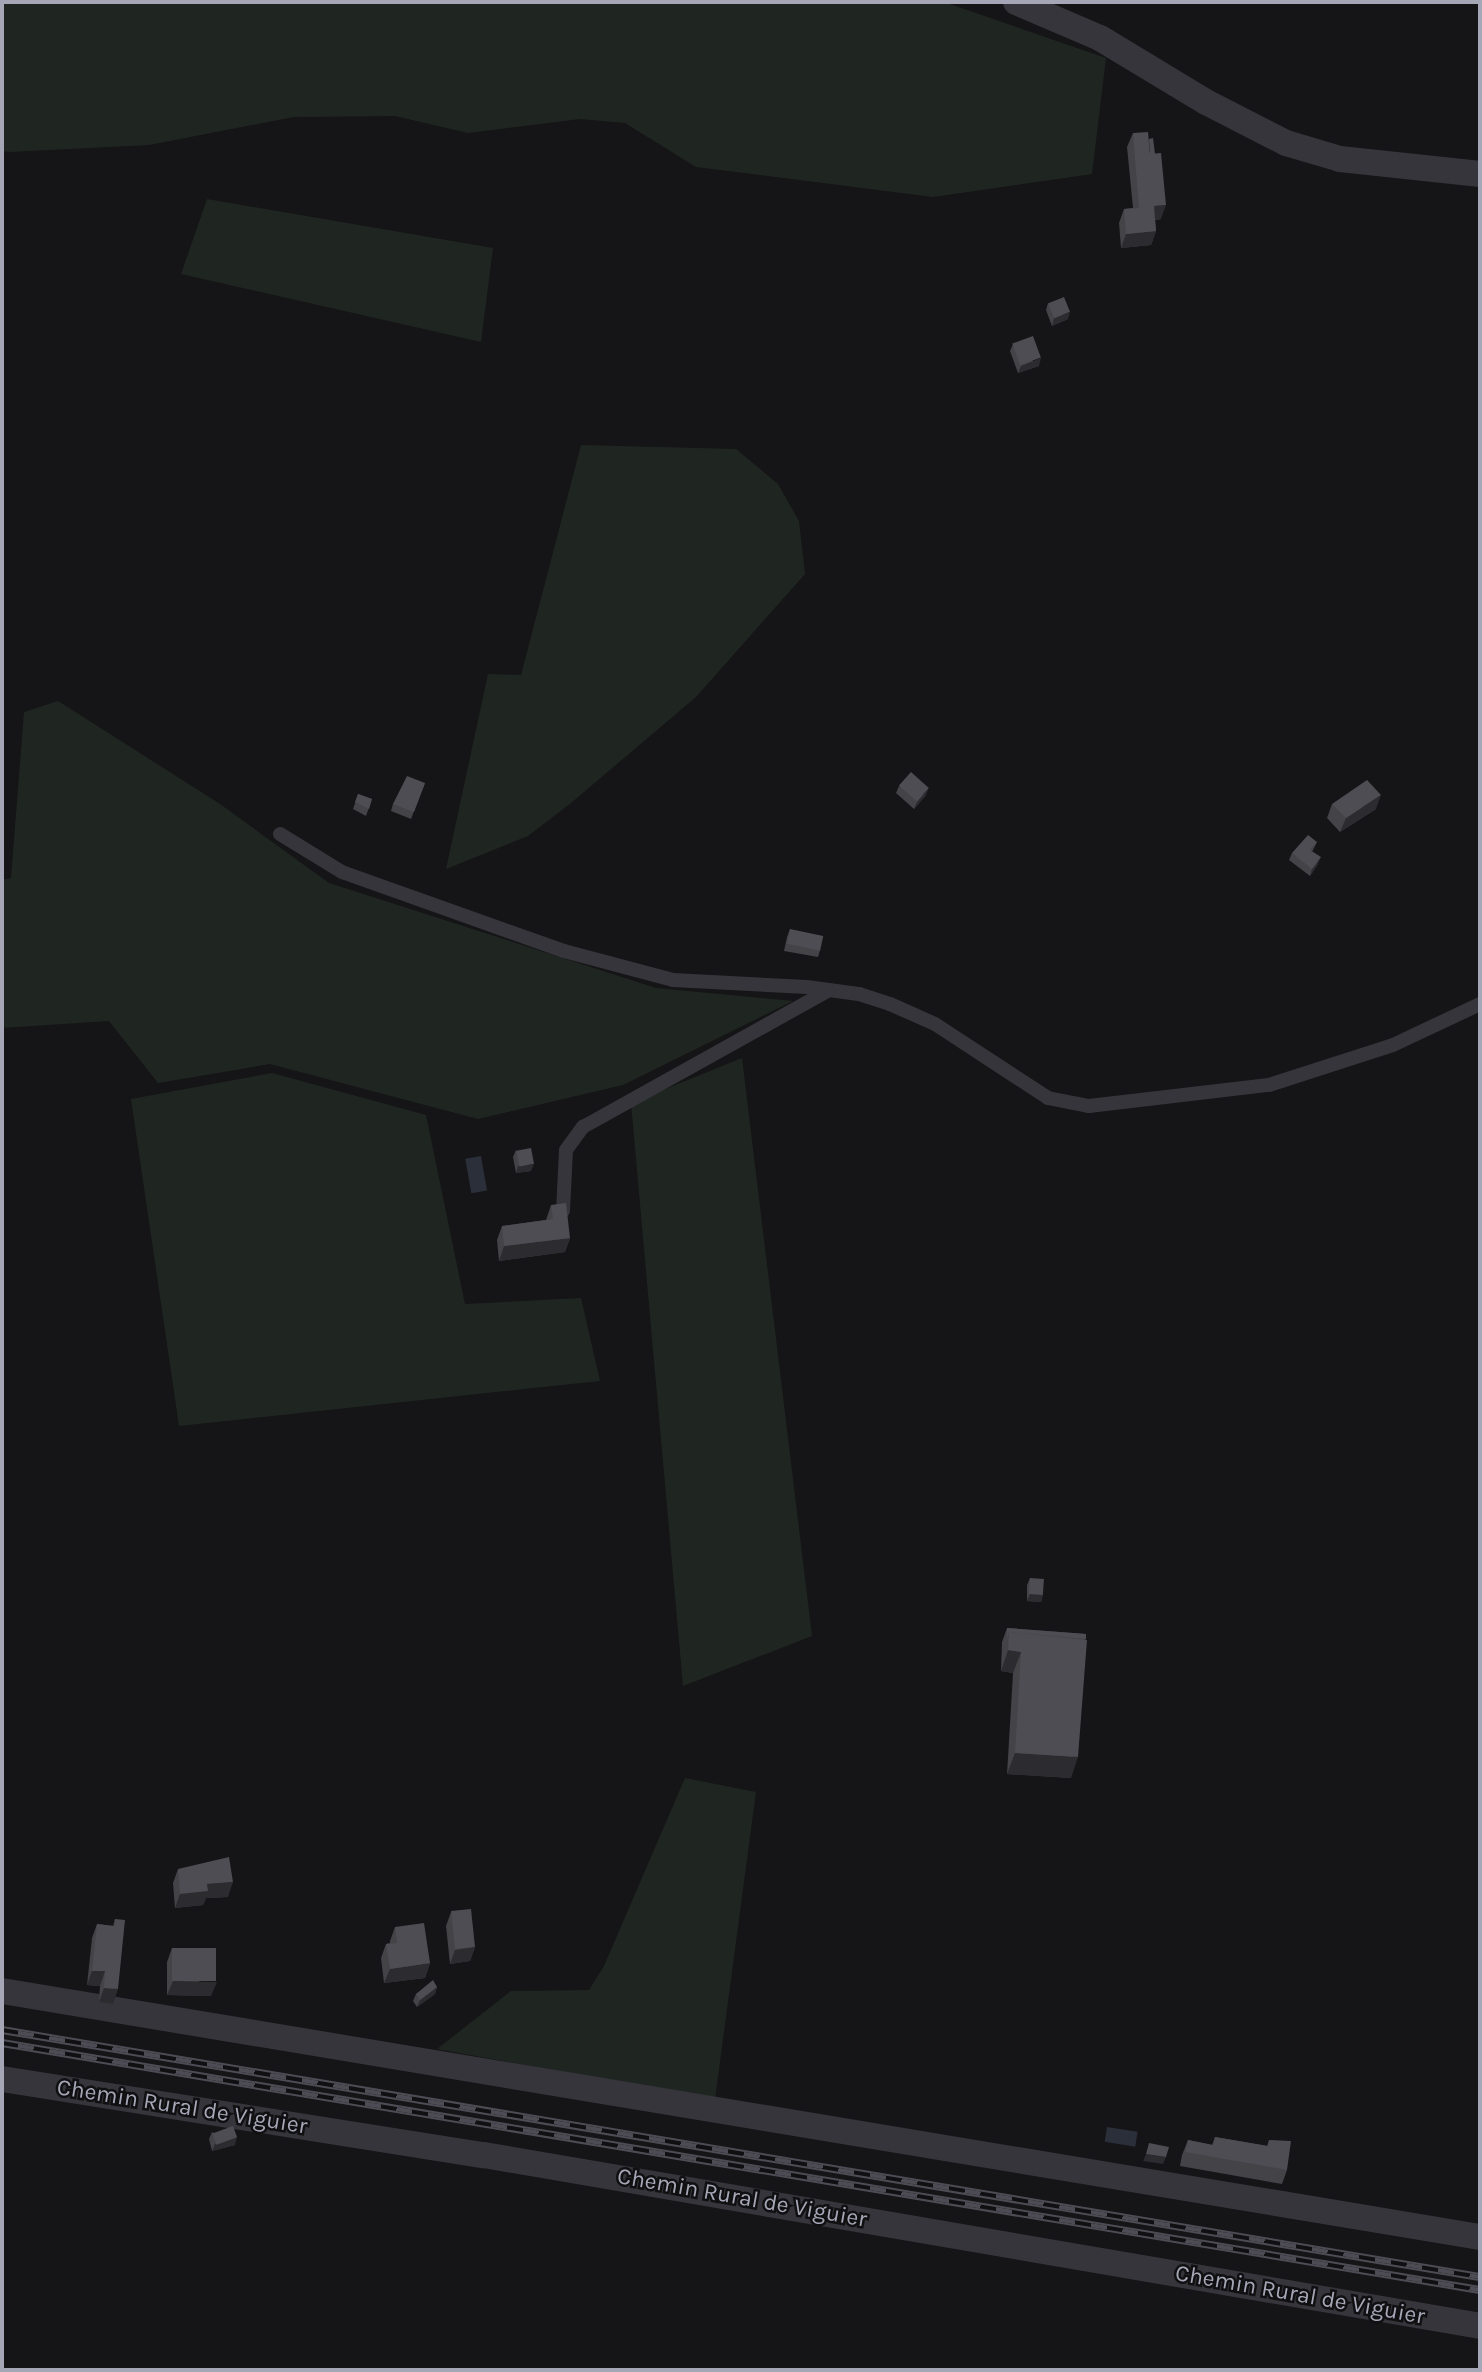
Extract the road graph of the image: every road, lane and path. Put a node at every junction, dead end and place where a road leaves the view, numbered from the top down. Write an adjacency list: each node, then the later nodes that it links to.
1 (1016, 2): 2 (street)
2 (1480, 174)
3 (280, 834): 4 (lane)
4 (827, 990): 5 (lane); 6 (lane)
5 (1480, 1004)
6 (563, 1211)
7 (2, 1991): 9 (street)
8 (2, 2079): 10 (street, Chemin Rural de Viguier)
9 (1480, 2237)
10 (1480, 2326)

